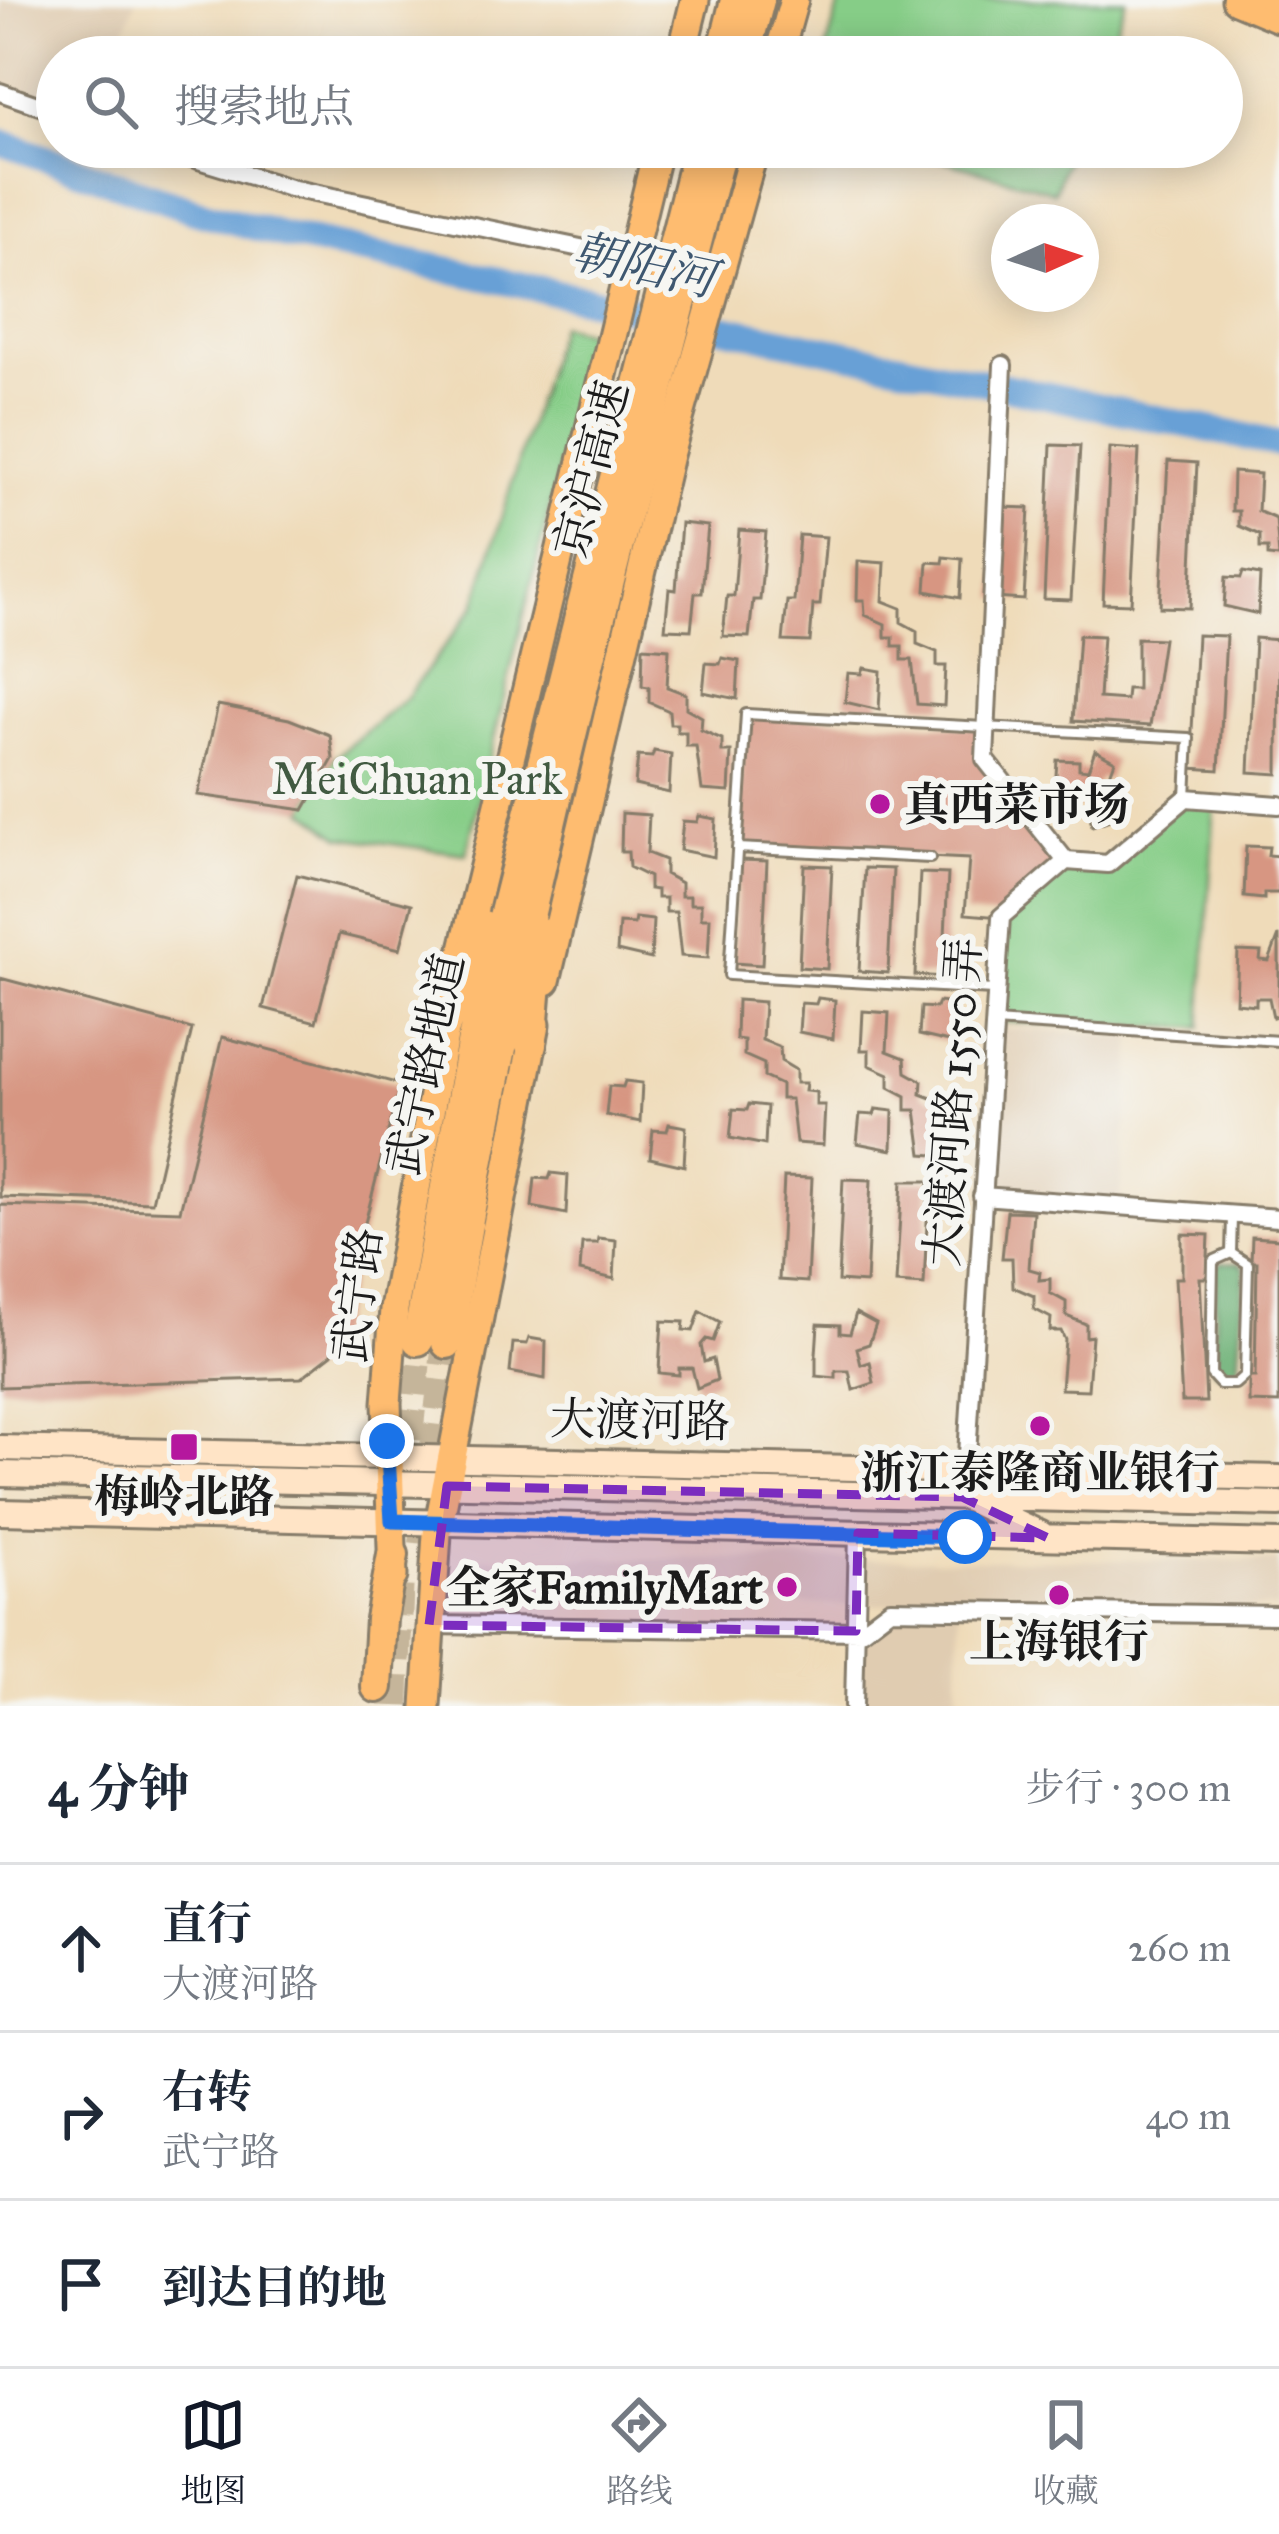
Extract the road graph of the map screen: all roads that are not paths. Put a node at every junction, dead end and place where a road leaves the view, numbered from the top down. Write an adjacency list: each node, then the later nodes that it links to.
1 (699, 0): 8 (main road); 9 (main road)
2 (736, 0): 10 (highway)
3 (759, 0): 11 (highway)
4 (780, 0): 12 (main road)
5 (794, 0): 13 (main road)
6 (1235, 0): 7 (main road)
7 (1279, 18)
8 (688, 36)
9 (696, 36)
10 (727, 36)
11 (750, 36)
12 (771, 36)
13 (784, 36)
14 (0, 92): 15 (street)
15 (36, 105)
16 (225, 168): 23 (street)
17 (652, 168): 23 (main road)
18 (666, 168): 24 (main road)
19 (694, 168): 30 (highway, 京沪高速)
20 (715, 168): 30 (highway, 京沪高速)
21 (736, 168): 25 (main road)
22 (749, 168): 25 (main road)
23 (626, 266): 24 (main road)
24 (615, 343): 36 (main road, 武宁路)
25 (690, 365): 38 (main road)
26 (1003, 365): 27 (street)
27 (984, 728): 28 (lane); 31 (lane); 33 (street)
28 (1186, 798): 29 (street); 33 (street)
29 (1279, 805)
30 (538, 811): 36 (highway); 38 (highway); 43 (highway, 武宁路地道)
31 (737, 848): 32 (lane); 34 (lane)
32 (930, 858)
33 (1066, 861): 34 (street, 大渡河路 1550 弄)
34 (996, 990): 35 (street, 大渡河路 1550 弄)
35 (994, 1022): 37 (lane); 39 (street, 大渡河路 1550 弄)
36 (444, 1028): 45 (main road, 武宁路)
37 (1279, 1041)
38 (531, 1045): 47 (main road)
39 (982, 1196): 40 (street); 46 (street, 大渡河路 1550 弄)
40 (1232, 1216): 41 (street); 42 (lane)
41 (1279, 1218)
42 (1231, 1253): 42 (lane)
43 (433, 1342)
44 (0, 1448): 45 (main road, 大渡河路)
45 (389, 1470): 47 (main road, 大渡河路); 49 (main road, 大渡河路); 56 (main road, 武宁路)
46 (966, 1471): 47 (main road, 大渡河路); 50 (main road, 大渡河路)
47 (450, 1473): 51 (main road, 大渡河路); 57 (main road)
48 (0, 1474): 49 (main road, 大渡河路)
49 (122, 1477): 55 (main road)
50 (1279, 1478)
51 (682, 1491): 52 (main road, 大渡河路); 58 (main road)
52 (962, 1497): 53 (main road, 大渡河路); 60 (main road)
53 (1279, 1504)
54 (0, 1513): 55 (main road)
55 (206, 1517): 56 (main road)
56 (392, 1521): 57 (main road); 62 (main road, 武宁路)
57 (439, 1522): 58 (main road); 64 (main road)
58 (592, 1526): 59 (main road)
59 (858, 1533): 60 (main road); 65 (street)
60 (1048, 1538): 61 (main road)
61 (1279, 1543)
62 (393, 1555): 66 (highway)
63 (1279, 1616): 65 (street)
64 (429, 1625): 65 (street); 67 (main road)
65 (856, 1630): 68 (street)
66 (383, 1697)
67 (426, 1706)
68 (854, 1706)

